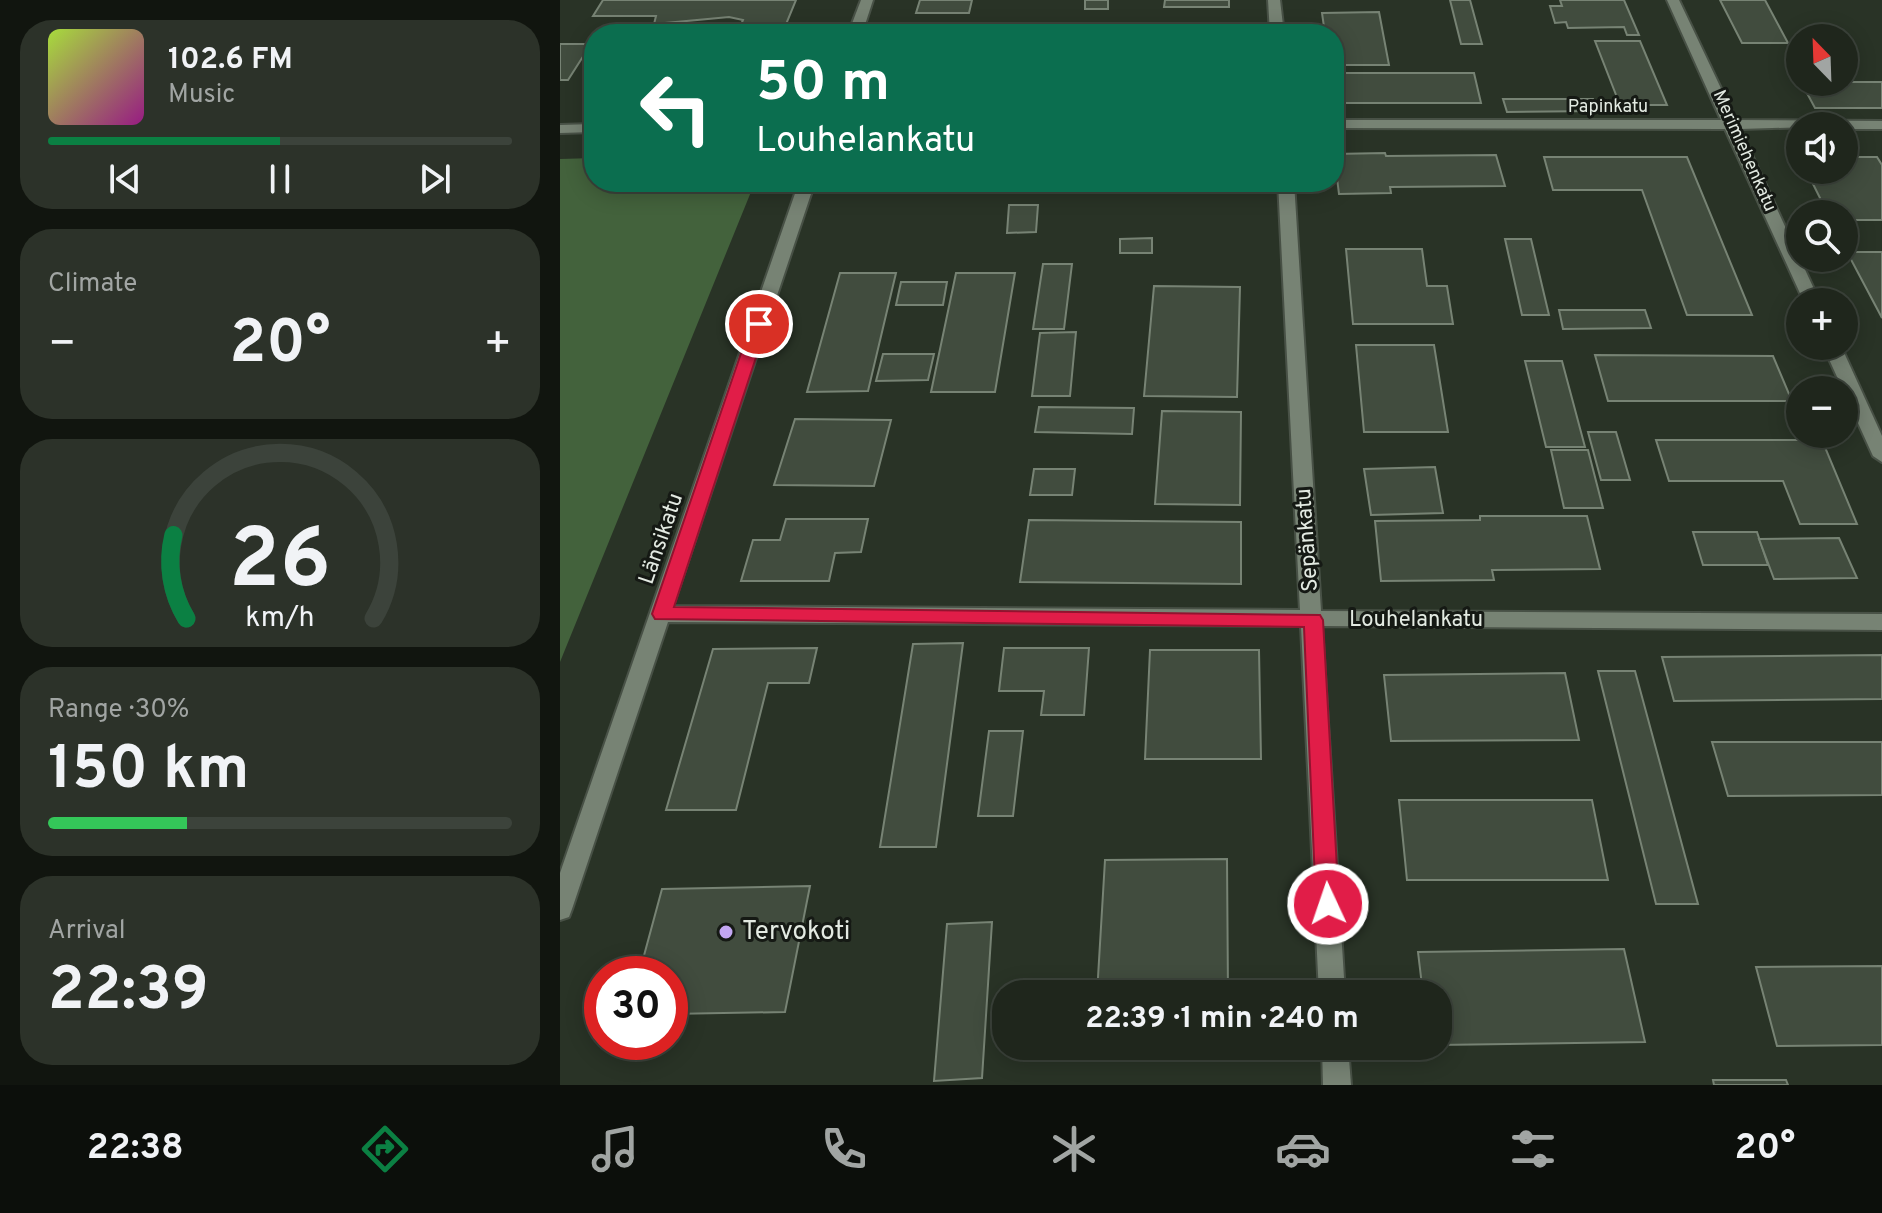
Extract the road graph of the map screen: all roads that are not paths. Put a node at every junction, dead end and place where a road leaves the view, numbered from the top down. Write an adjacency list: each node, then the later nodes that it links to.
1 (867, 0): 4 (street)
2 (1274, 0): 5 (street)
3 (1673, 0): 7 (street, Merimiehenkatu)
4 (859, 24)
5 (1276, 24)
6 (1344, 124): 7 (street, Papinkatu)
7 (1732, 125): 8 (street, Papinkatu); 13 (street, Merimiehenkatu)
8 (1882, 125)
9 (584, 128): 10 (street)
10 (560, 129)
11 (804, 192): 16 (street, Länsikatu)
12 (1287, 192): 17 (street, Sepänkatu)
13 (1806, 288)
14 (1838, 360): 15 (street)
15 (1882, 456)
16 (662, 614): 17 (street, Louhelankatu); 19 (street, Länsikatu)
17 (1313, 620): 18 (street, Louhelankatu); 20 (street, Sepänkatu)
18 (1882, 622)
19 (560, 909)
20 (1331, 980)
21 (1336, 1060): 22 (street)
22 (1337, 1085)

